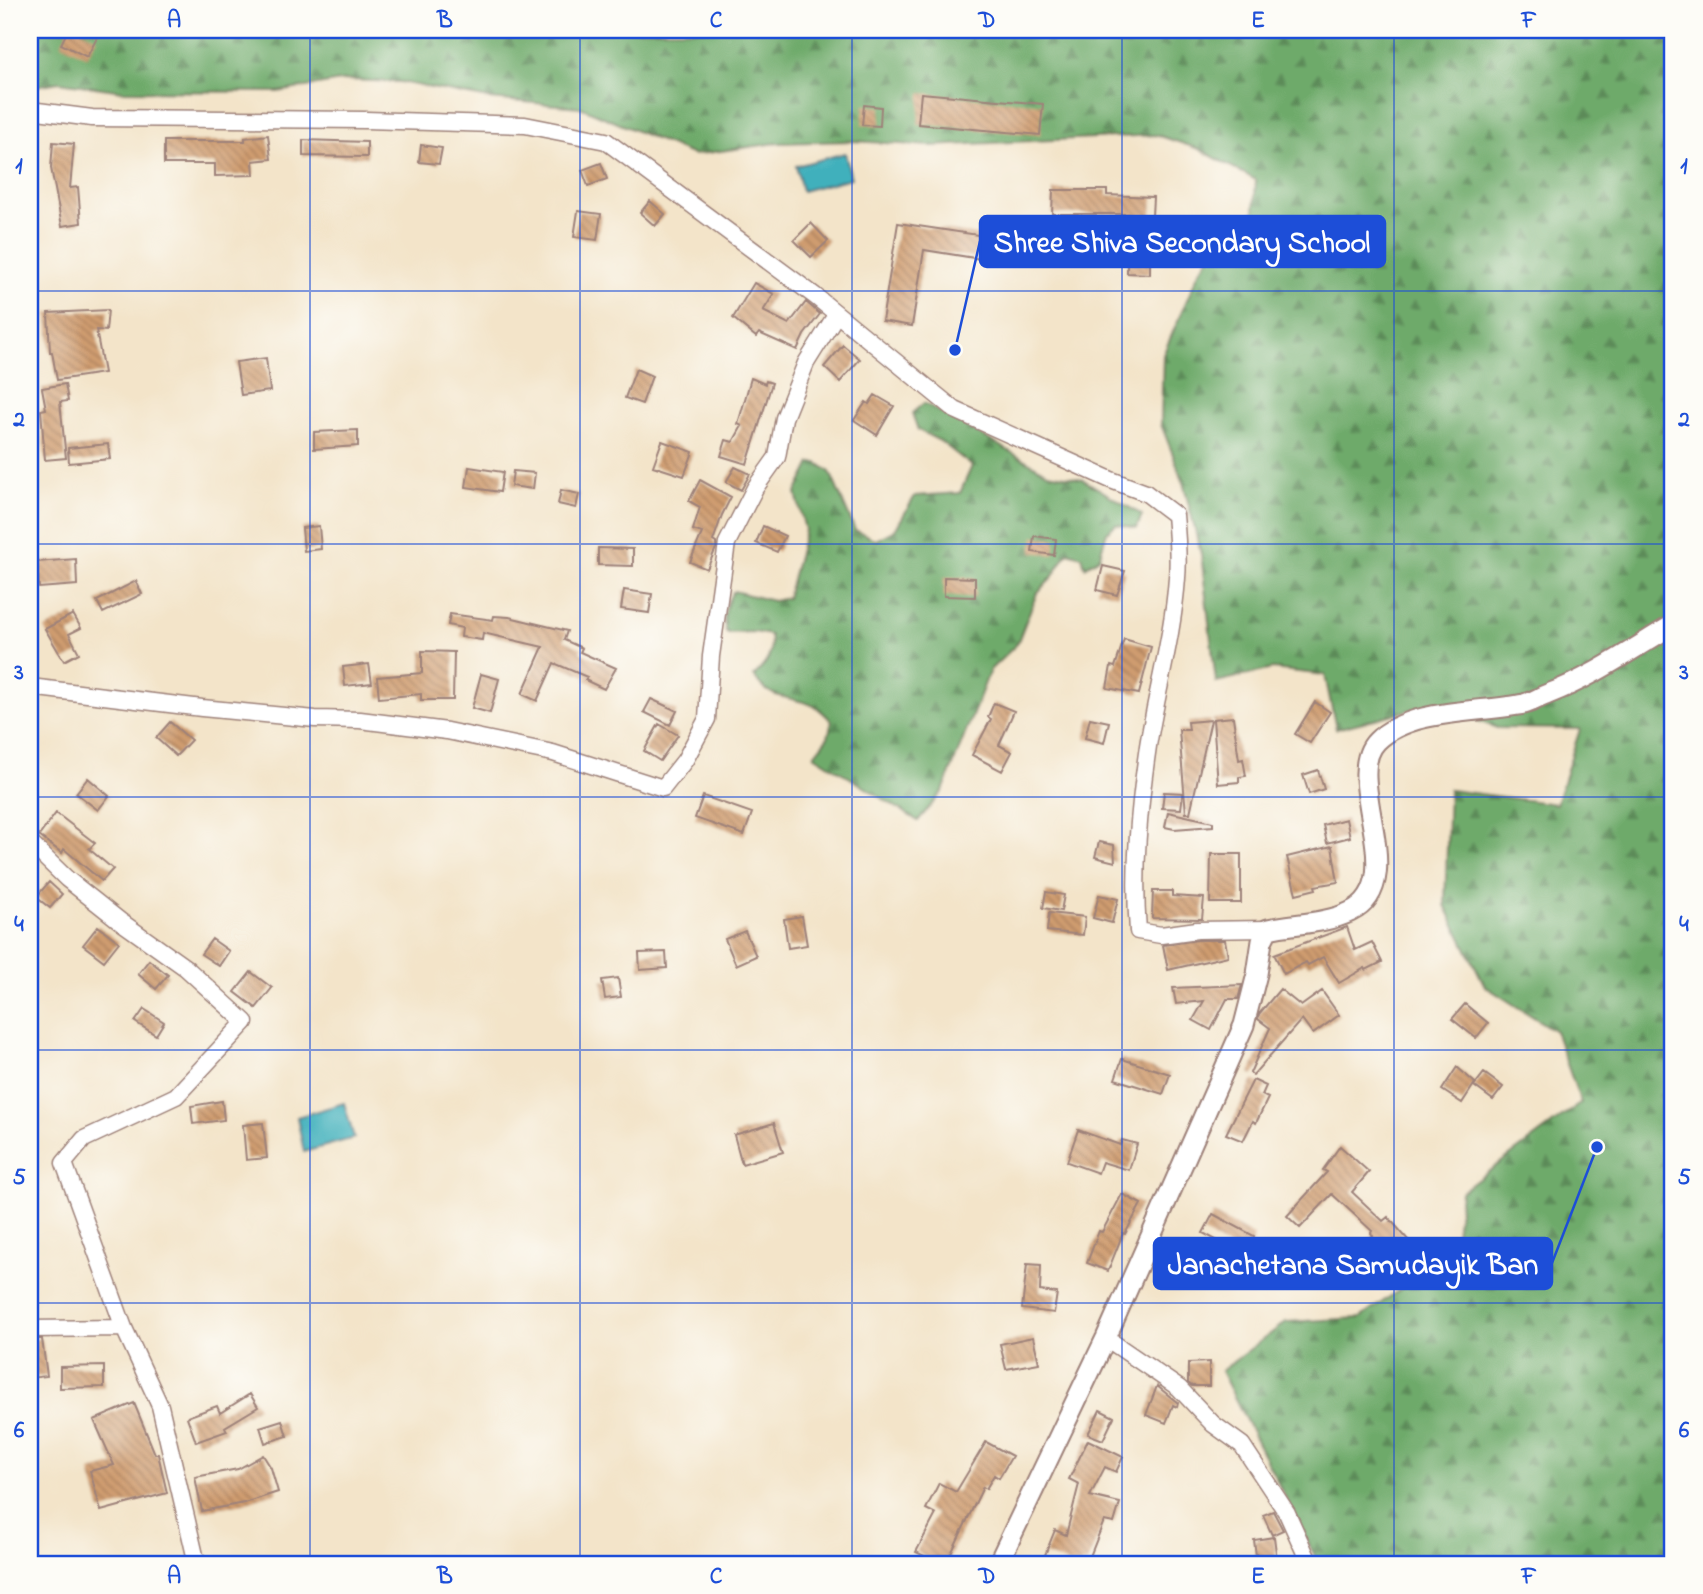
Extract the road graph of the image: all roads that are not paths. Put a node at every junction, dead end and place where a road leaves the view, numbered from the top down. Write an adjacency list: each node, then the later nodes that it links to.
1 (30, 110): 2 (street)
2 (836, 315): 4 (street); 6 (street)
3 (1673, 625): 6 (street)
4 (30, 687)
5 (30, 843): 7 (street)
6 (1268, 929): 9 (street)
7 (124, 1328): 8 (street); 10 (street)
8 (30, 1329)
9 (1106, 1338): 11 (street); 12 (street)
10 (197, 1564)
11 (998, 1564)
12 (1310, 1564)

